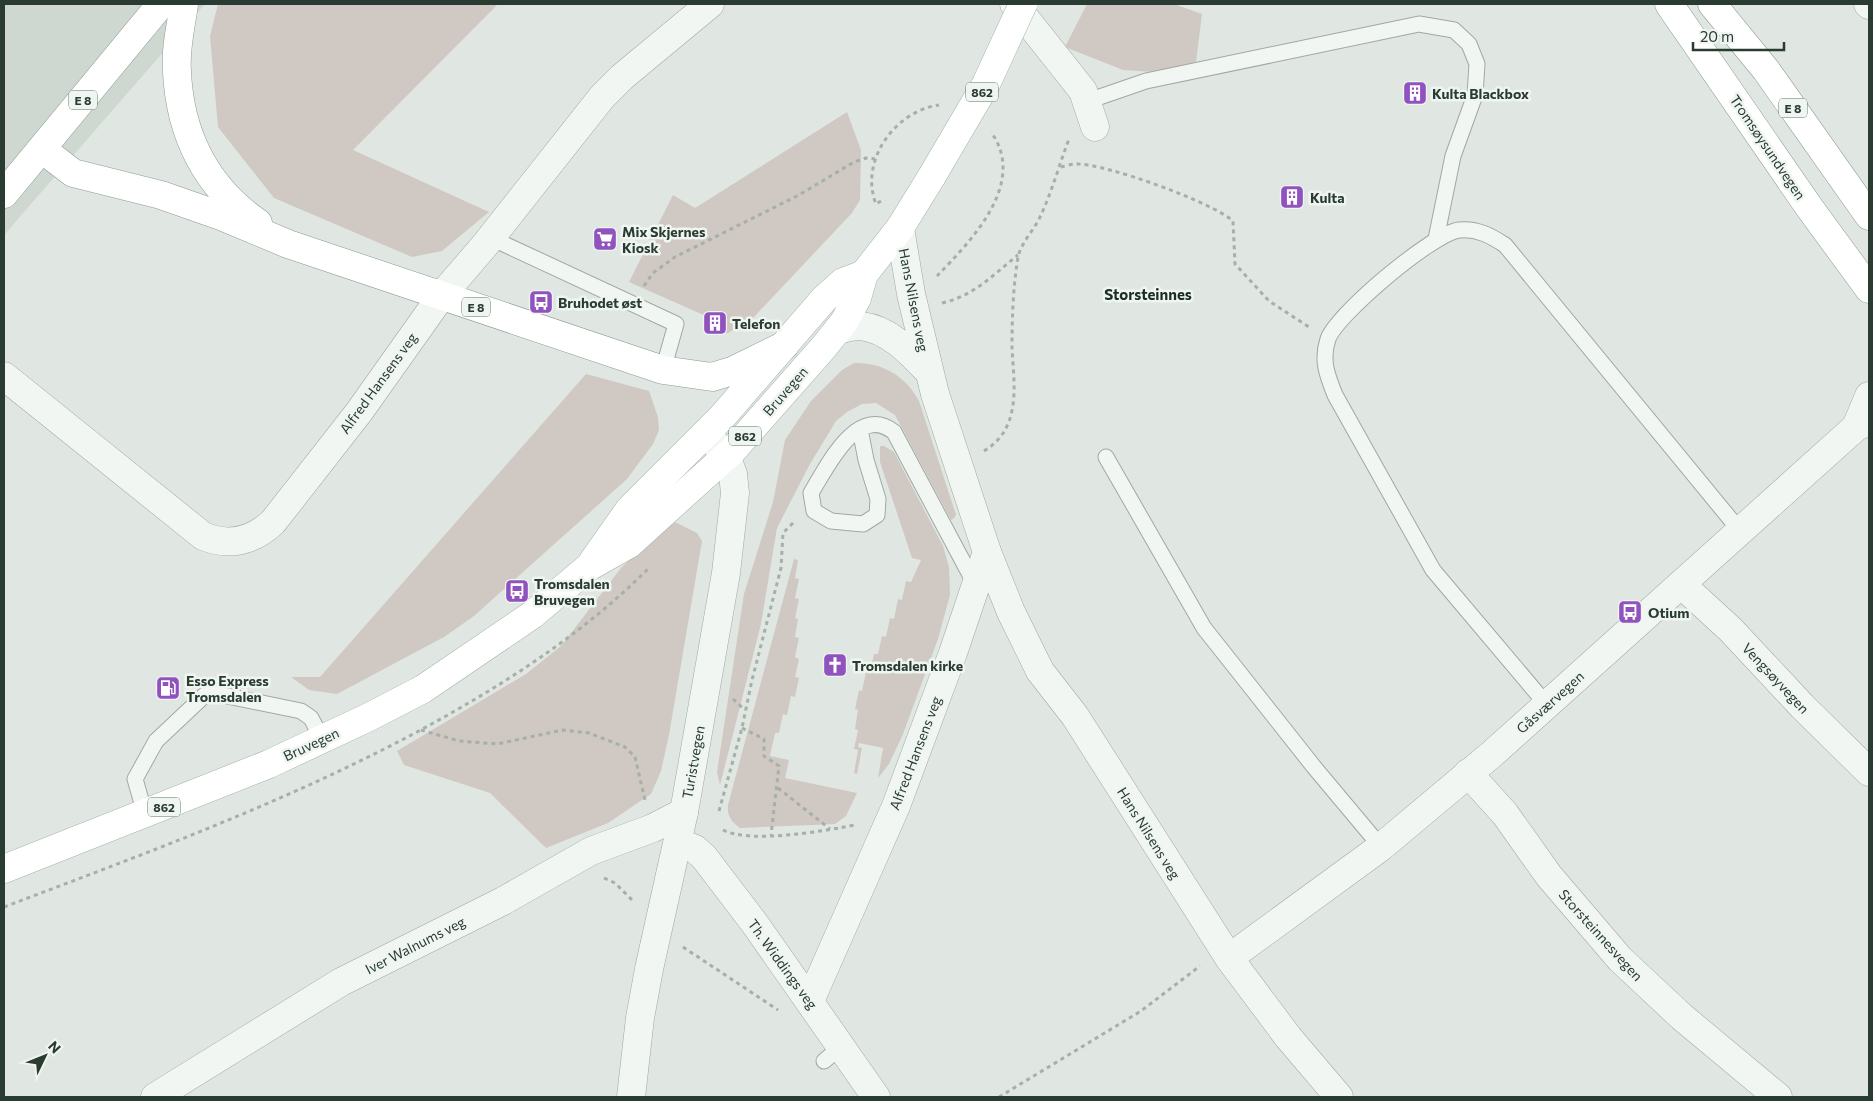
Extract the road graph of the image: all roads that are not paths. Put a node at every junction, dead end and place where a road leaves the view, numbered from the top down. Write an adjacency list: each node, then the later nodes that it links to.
1 (162, 4): 10 (main road, E 8)
2 (184, 4): 16 (main road, E 8)
3 (710, 4): 14 (street, Alfred Hansens veg)
4 (1014, 4): 8 (street)
5 (1023, 4): 13 (main road, Bruvegen / 862, bridge)
6 (1669, 4): 18 (main road, Tromsøysundvegen)
7 (1712, 4): 12 (main road, E 8)
8 (1088, 101): 9 (street); 15 (lane)
9 (1095, 128)
10 (42, 149): 11 (main road, E 8); 16 (main road, E 8)
11 (4, 194)
12 (1869, 216)
13 (900, 228): 17 (main road, Bruvegen / 862); 23 (street, Hans Nilsens veg)
14 (490, 238): 19 (street, Alfred Hansens veg); 22 (lane)
15 (1436, 239): 31 (lane); 36 (lane)
16 (288, 244): 19 (main road, E 8)
17 (864, 274): 20 (main road, Bruvegen / 862); 21 (main road, Bruvegen / 862)
18 (1869, 290)
19 (442, 296): 22 (main road, E 8); 24 (street, Alfred Hansens veg)
20 (838, 330): 23 (street, Hans Nilsens veg); 29 (main road, Bruvegen / 862)
21 (785, 344): 22 (main road, E 8); 28 (main road, Bruvegen / 862)
22 (663, 370)
23 (929, 372): 32 (street, Hans Nilsens veg)
24 (4, 376)
25 (1869, 396): 26 (street, Gåsværvegen)
26 (1862, 424): 31 (street, Gåsværvegen)
27 (860, 429): 27 (lane); 35 (lane)
28 (706, 433): 29 (street, Turistvegen); 33 (main road, Bruvegen / 862)
29 (726, 456): 33 (main road, Bruvegen / 862); 40 (street, Turistvegen)
30 (1106, 457): 43 (lane)
31 (1741, 532): 34 (street, Gåsværvegen)
32 (987, 552): 35 (street, Alfred Hansens veg); 45 (street, Hans Nilsens veg)
33 (590, 566): 37 (main road, Bruvegen / 862)
34 (1682, 585): 36 (street, Gåsværvegen); 38 (street, Vengsøyvegen)
35 (976, 586): 46 (street, Alfred Hansens veg)
36 (1547, 705): 39 (street, Gåsværvegen)
37 (322, 739): 41 (main road, Bruvegen / 862); 41 (lane)
38 (1869, 772)
39 (1468, 773): 43 (street, Gåsværvegen); 51 (street, Storsteinnesvegen)
40 (684, 812): 42 (street, Turistvegen); 47 (street, Iver Walnums veg)
41 (145, 814): 44 (main road, Bruvegen / 862)
42 (678, 842): 46 (street, Th. Widdings veg); 48 (street, Turistvegen)
43 (1381, 847): 45 (street, Gåsværvegen)
44 (4, 869)
45 (1226, 954): 50 (street, Hans Nilsens veg)
46 (810, 1001): 49 (street, Th. Widdings veg)
47 (155, 1097)
48 (631, 1097)
49 (876, 1097)
50 (1339, 1097)
51 (1778, 1097)

